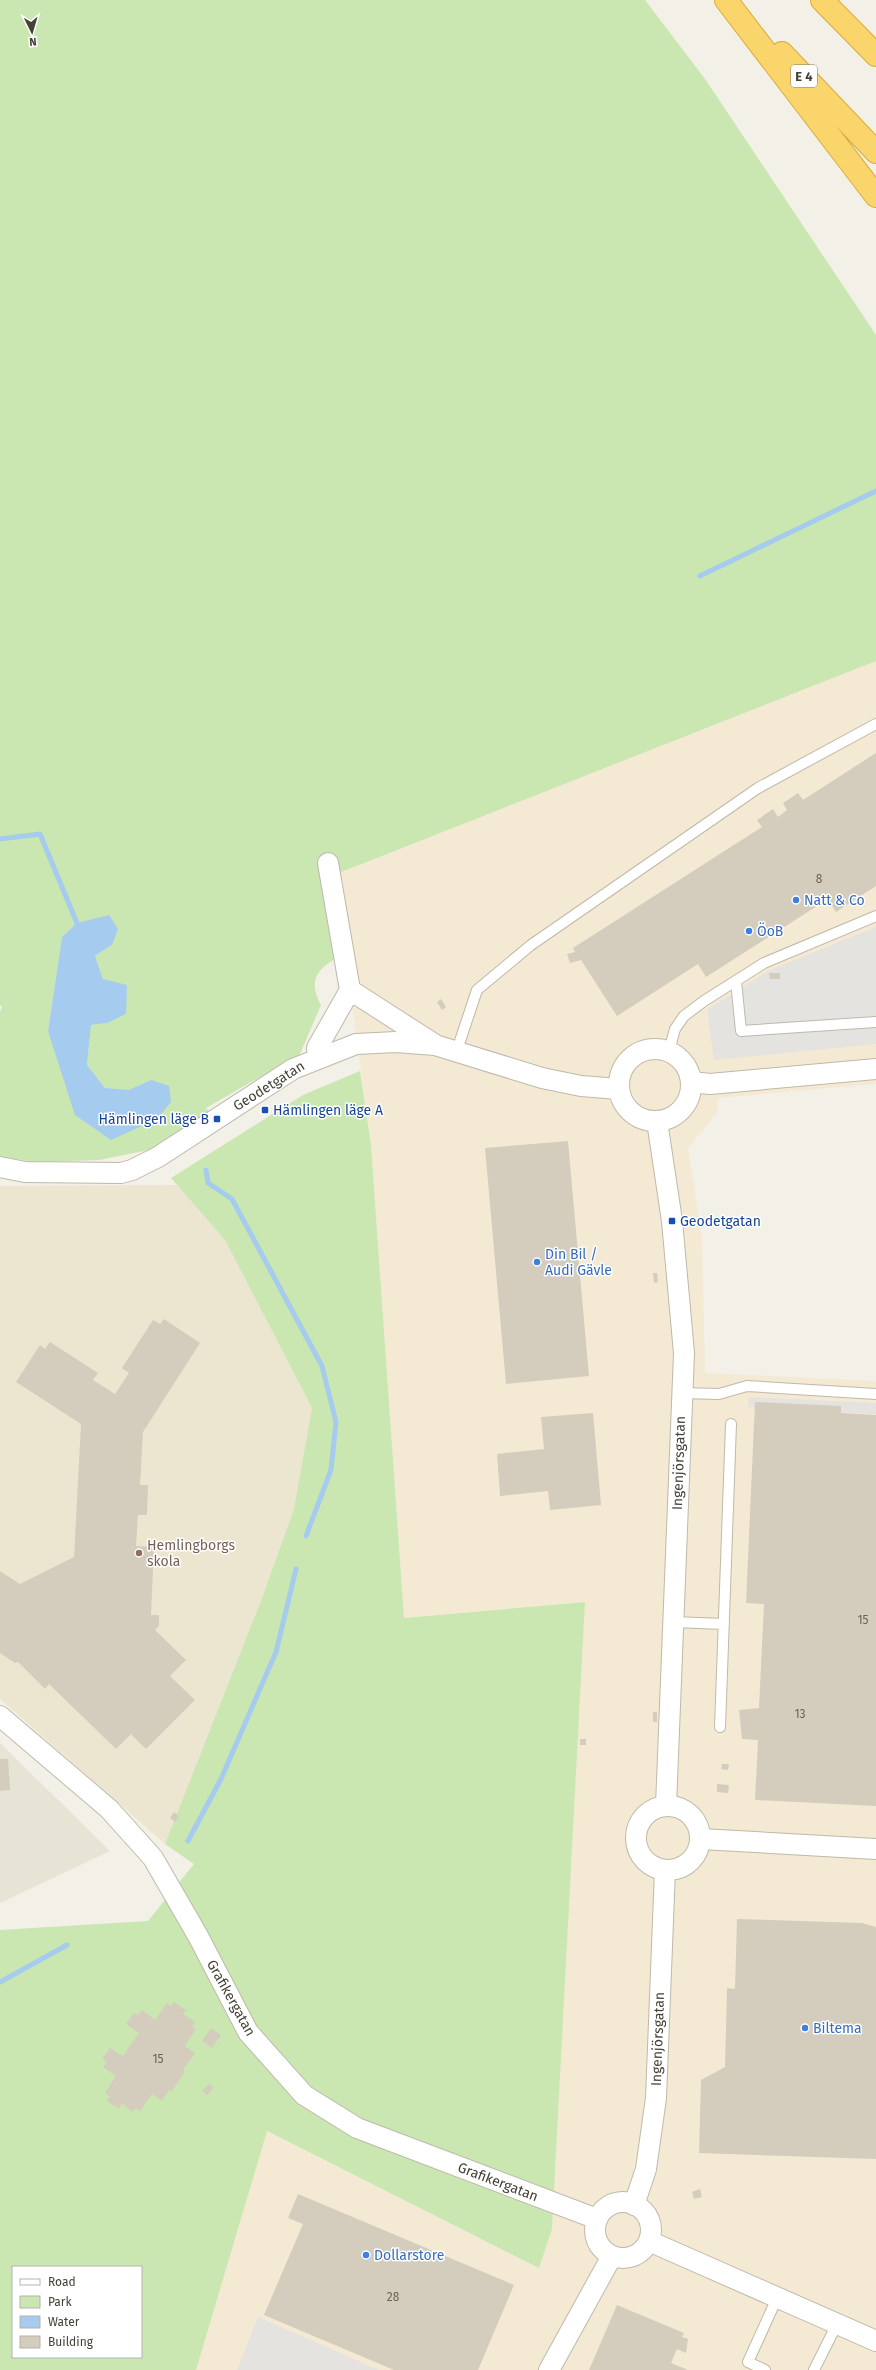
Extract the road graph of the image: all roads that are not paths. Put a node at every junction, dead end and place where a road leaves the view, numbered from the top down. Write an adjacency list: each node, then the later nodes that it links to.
1 (726, 0): 6 (highway)
2 (732, 0): 5 (highway, E 4)
3 (822, 0): 4 (highway)
4 (876, 54)
5 (876, 152)
6 (876, 196)
7 (876, 724): 15 (lane)
8 (328, 863): 11 (street)
9 (876, 916): 10 (lane)
10 (736, 981): 12 (lane); 14 (lane)
11 (350, 990): 13 (street); 16 (street)
12 (876, 1022)
13 (435, 1045): 15 (street, Geodetgatan); 16 (street, Geodetgatan)
14 (668, 1051): 18 (street); 19 (street)
15 (456, 1053): 19 (street, Geodetgatan)
16 (318, 1057): 21 (street, Geodetgatan)
17 (876, 1069): 18 (street)
18 (692, 1082): 20 (street)
19 (619, 1088): 20 (street)
20 (657, 1121): 22 (street, Ingenjörsgatan)
21 (0, 1167)
22 (681, 1393): 23 (lane); 25 (street, Ingenjörsgatan)
23 (876, 1394)
24 (731, 1424): 26 (lane)
25 (673, 1622): 26 (lane); 29 (street, Ingenjörsgatan)
26 (724, 1624): 28 (lane)
27 (0, 1716): 34 (street, Grafikergatan)
28 (720, 1727)
29 (666, 1806): 30 (street); 32 (street)
30 (701, 1839): 31 (street); 32 (street)
31 (876, 1849)
32 (665, 1870): 33 (street, Ingenjörsgatan)
33 (634, 2204): 34 (street); 35 (street)
34 (596, 2219): 36 (street)
35 (649, 2242): 36 (street); 37 (street)
36 (612, 2256): 40 (street)
37 (777, 2298): 38 (street); 41 (lane)
38 (837, 2324): 39 (street); 42 (lane)
39 (876, 2341)
40 (549, 2370)
41 (765, 2370)
42 (814, 2370)

